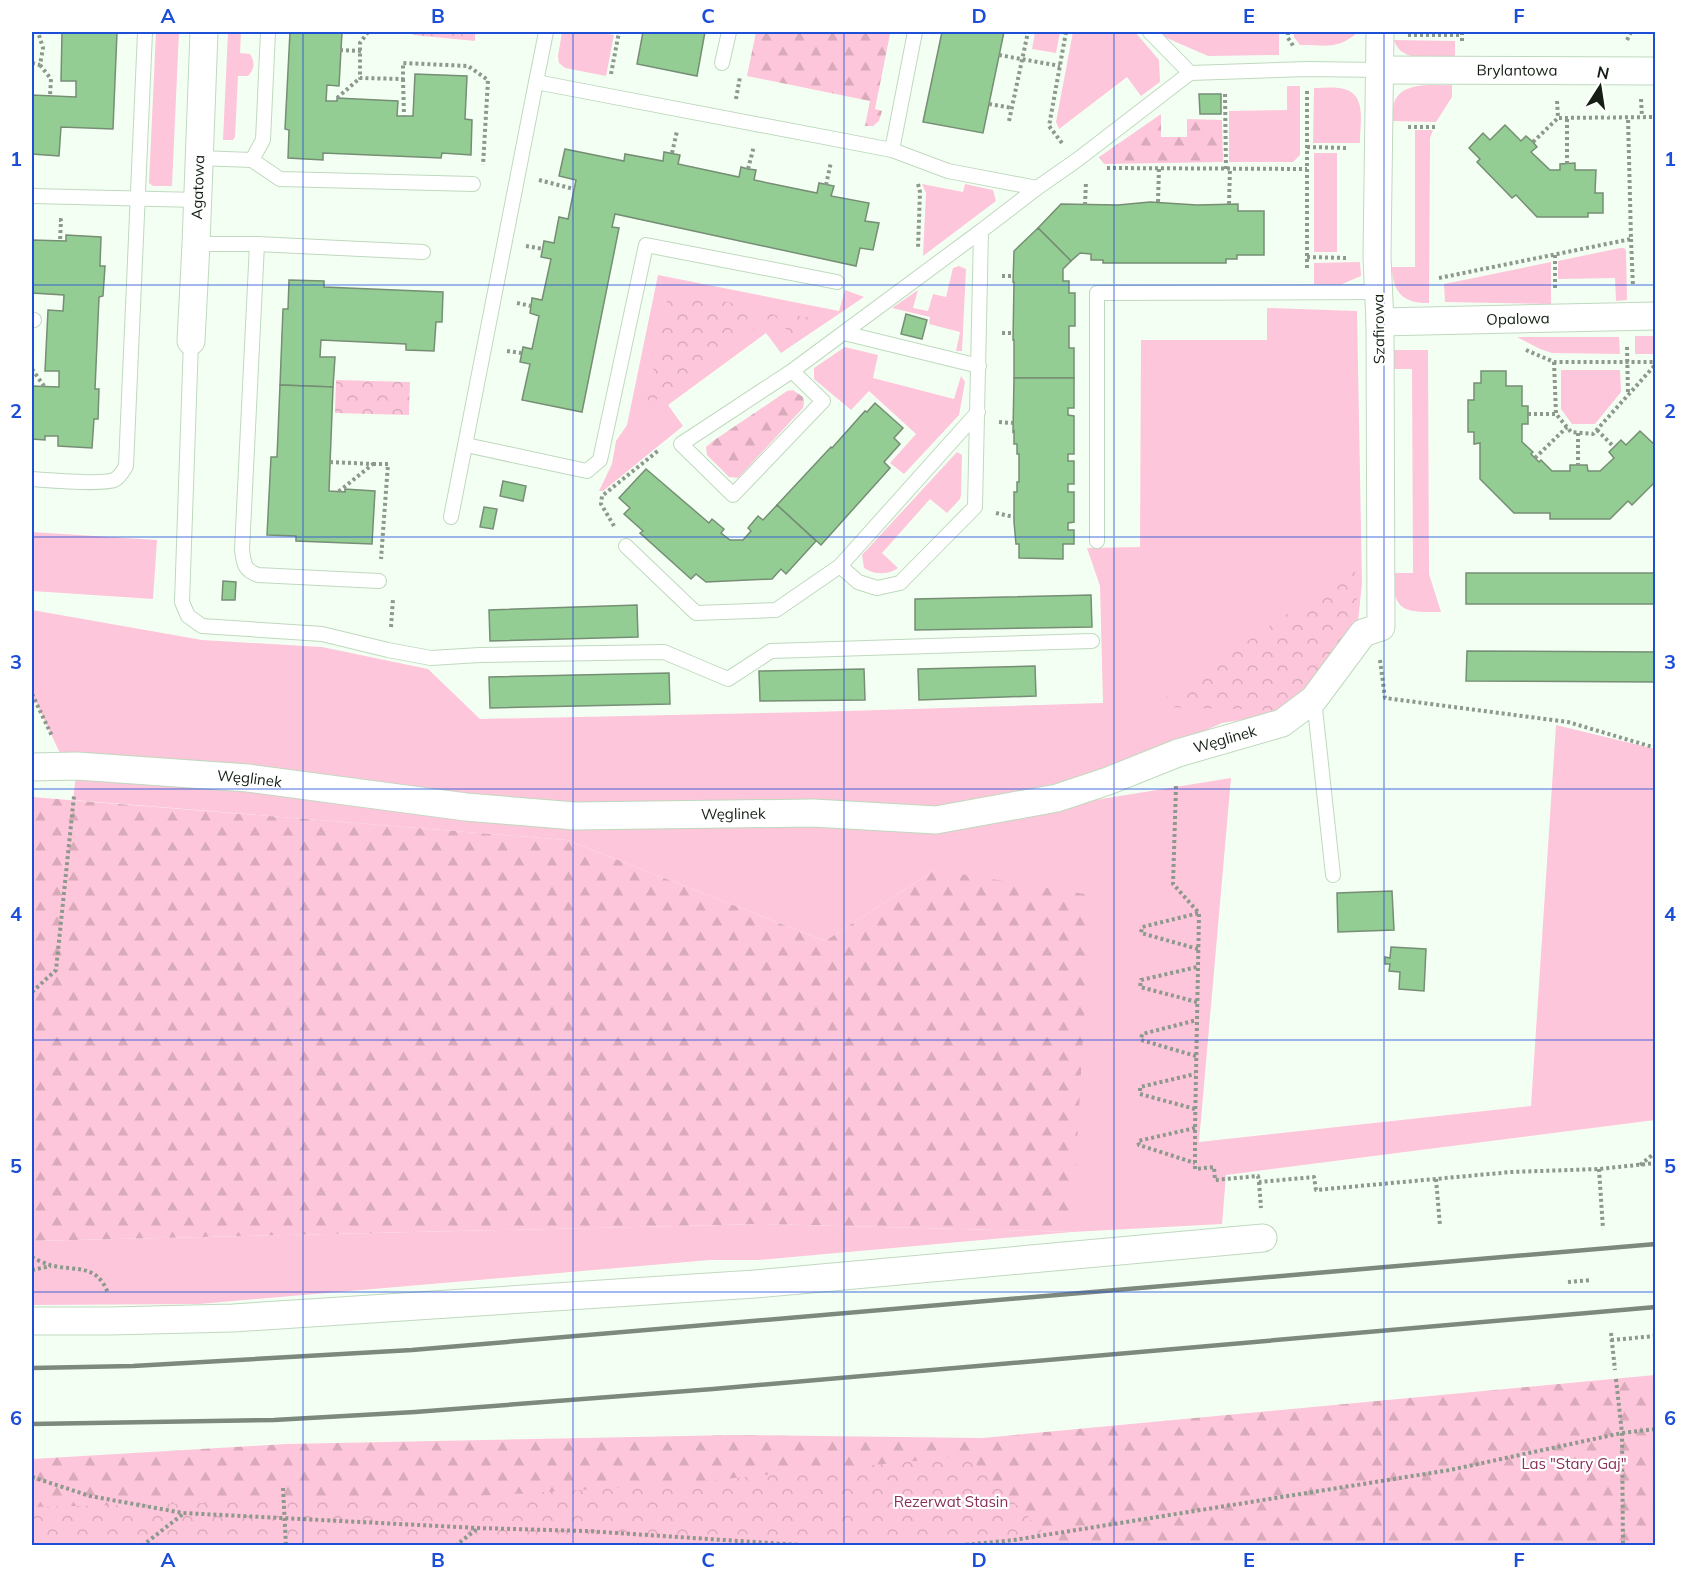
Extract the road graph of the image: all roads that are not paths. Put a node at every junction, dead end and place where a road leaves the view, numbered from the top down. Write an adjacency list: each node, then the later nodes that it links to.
1 (145, 32): 20 (lane)
2 (204, 32): 15 (street, Agatowa)
3 (268, 32): 16 (lane)
4 (546, 32): 13 (lane)
5 (729, 32): 9 (lane)
6 (915, 32): 14 (lane)
7 (1150, 32): 12 (lane)
8 (1380, 32): 10 (street, Szafirowa)
9 (722, 63)
10 (1380, 70): 11 (street, Brylantowa); 12 (lane); 27 (street, Szafirowa)
11 (1656, 71)
12 (1190, 73): 18 (lane)
13 (536, 82): 14 (lane); 35 (lane)
14 (892, 150): 18 (lane)
15 (199, 158): 16 (lane); 21 (street, Agatowa)
16 (252, 160): 17 (lane)
17 (474, 184)
18 (1037, 188): 22 (lane)
19 (32, 196): 20 (lane)
20 (138, 199): 21 (lane); 36 (lane)
21 (198, 200): 23 (street, Agatowa)
22 (981, 231): 30 (lane); 32 (lane)
23 (196, 244): 24 (lane); 31 (street, Agatowa)
24 (257, 244): 25 (lane); 41 (lane)
25 (423, 252)
26 (837, 282): 35 (lane)
27 (1379, 292): 29 (street, Szafirowa); 38 (lane)
28 (1645, 316): 29 (street, Opalowa)
29 (1380, 322): 42 (street, Szafirowa)
30 (844, 333): 32 (lane); 33 (lane)
31 (191, 341): 43 (lane)
32 (979, 366): 34 (lane)
33 (792, 371): 33 (lane)
34 (978, 412): 40 (lane); 40 (lane)
35 (466, 445): 37 (lane)
36 (32, 479)
37 (451, 517)
38 (1097, 541)
39 (626, 546): 40 (lane)
40 (840, 566)
41 (379, 582)
42 (1381, 627): 44 (street, Węglinek)
43 (1092, 641)
44 (1314, 699): 45 (street, Węglinek); 46 (lane)
45 (32, 767)
46 (1333, 875)
47 (1263, 1238): 48 (street)
48 (32, 1321)

